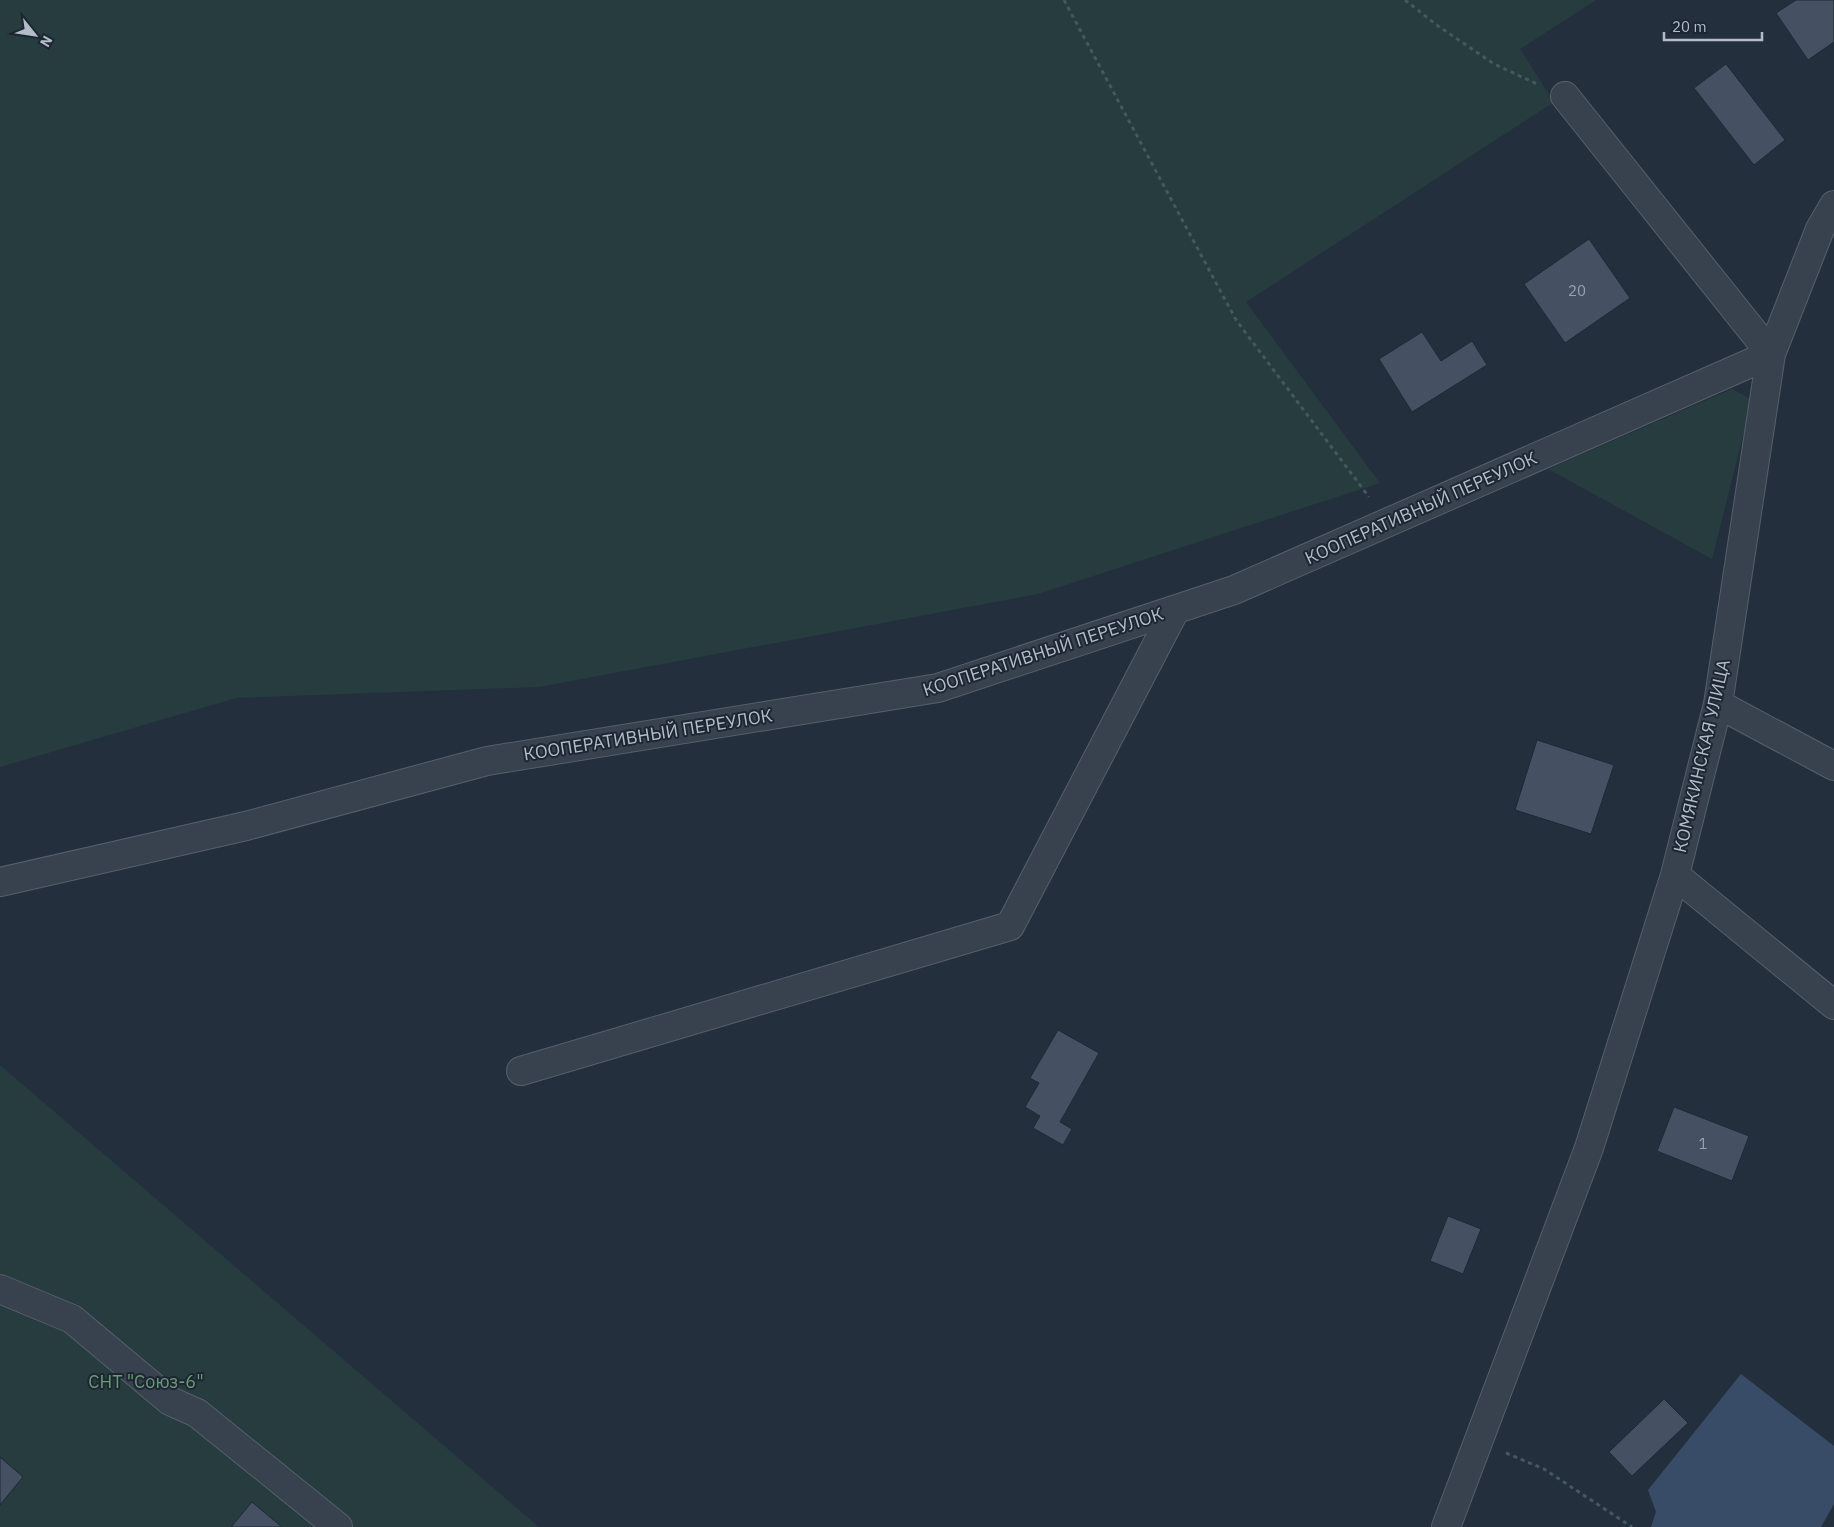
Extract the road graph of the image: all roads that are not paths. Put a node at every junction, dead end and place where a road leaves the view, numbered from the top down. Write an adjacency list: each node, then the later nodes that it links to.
1 (1565, 96): 3 (street)
2 (1834, 205): 3 (street, КОМЯКИНСКАЯ УЛИЦА)
3 (1771, 354): 4 (street, КООПЕРАТИВНЫЙ ПЕРЕУЛОК); 5 (street, КОМЯКИНСКАЯ УЛИЦА)
4 (1176, 610): 8 (street, КООПЕРАТИВНЫЙ ПЕРЕУЛОК); 10 (street)
5 (1718, 704): 6 (street); 7 (street, КОМЯКИНСКАЯ УЛИЦА)
6 (1834, 766)
7 (1675, 875): 9 (street); 13 (street, КОМЯКИНСКАЯ УЛИЦА)
8 (0, 882)
9 (1834, 1005)
10 (521, 1071)
11 (0, 1289): 12 (street)
12 (338, 1527)
13 (1446, 1527)

